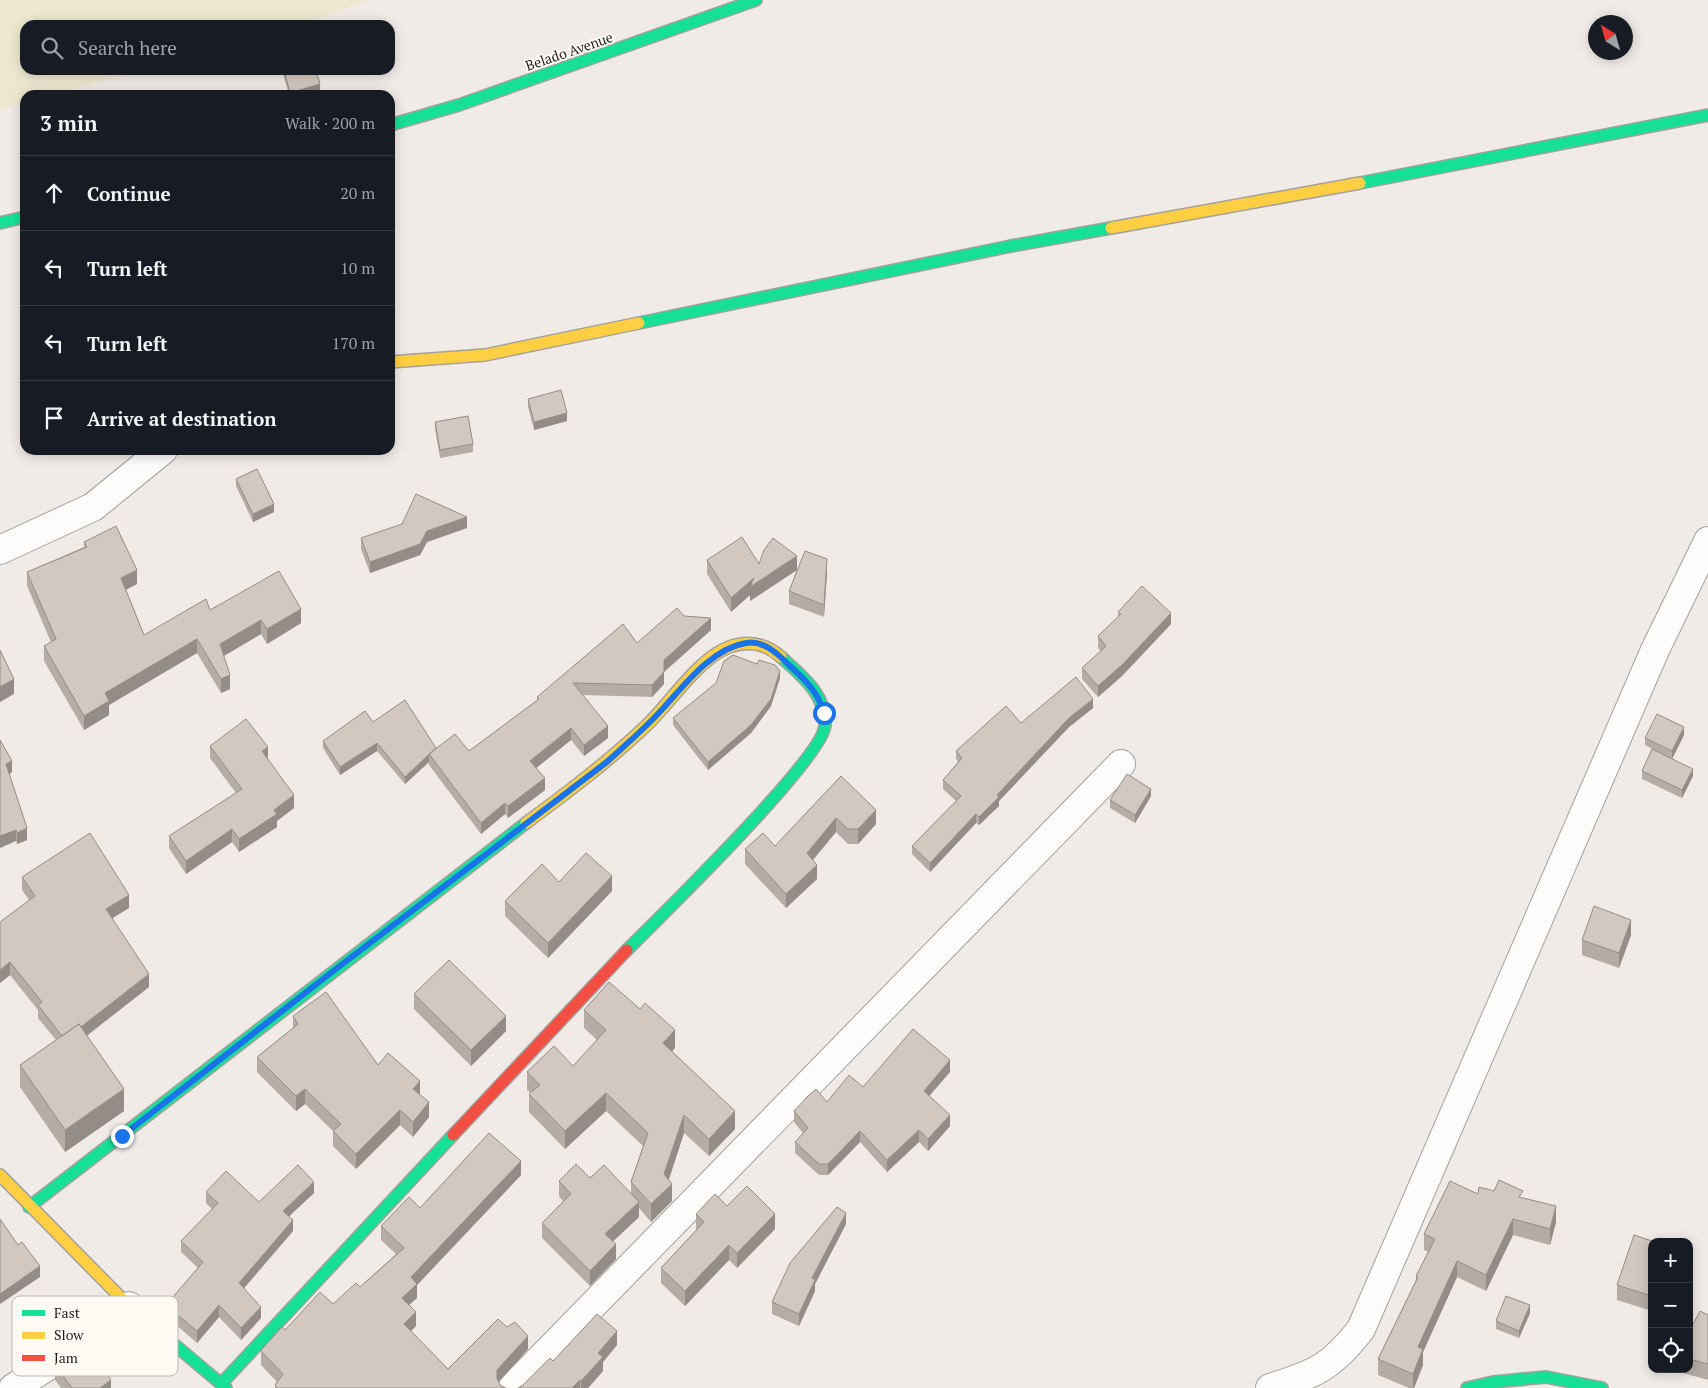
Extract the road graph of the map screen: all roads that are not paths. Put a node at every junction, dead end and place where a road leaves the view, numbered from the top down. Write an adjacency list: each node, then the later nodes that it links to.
1 (756, 0): 3 (street, Belado Avenue)
2 (1708, 115): 6 (street)
3 (395, 124)
4 (20, 218): 5 (street)
5 (0, 223)
6 (395, 362)
7 (157, 455): 9 (street)
8 (1708, 541): 19 (street)
9 (0, 550)
10 (1121, 764): 18 (street)
11 (0, 1175): 12 (street)
12 (29, 1207): 13 (street); 16 (street)
13 (119, 1296)
14 (178, 1347): 16 (street)
15 (32, 1376): 17 (street)
16 (224, 1386)
17 (13, 1388)
18 (512, 1388)
19 (1270, 1388)
20 (1467, 1388): 21 (street)
21 (1602, 1388)

